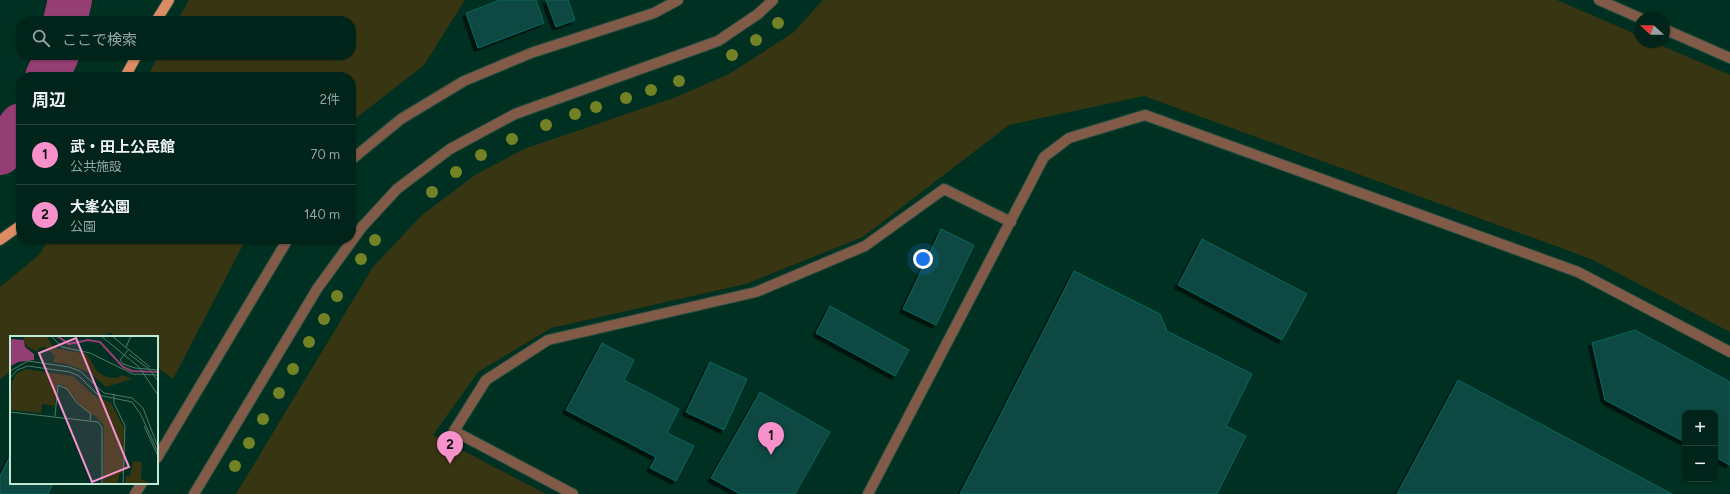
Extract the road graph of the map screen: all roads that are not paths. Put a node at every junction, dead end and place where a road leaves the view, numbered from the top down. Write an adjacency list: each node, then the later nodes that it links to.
1 (169, 0): 6 (main road)
2 (678, 0): 11 (street)
3 (773, 0): 14 (street)
4 (1599, 0): 5 (street)
5 (1634, 15)
6 (159, 16)
7 (1670, 32): 8 (street)
8 (1730, 58)
9 (134, 60): 10 (main road)
10 (128, 72)
11 (356, 156)
12 (1011, 222): 18 (street); 23 (street); 24 (street)
13 (16, 229): 15 (main road)
14 (356, 235)
15 (0, 240)
16 (285, 244): 19 (street)
17 (350, 244): 22 (street)
18 (1730, 352)
19 (158, 456)
20 (141, 484): 21 (street)
21 (135, 494)
22 (194, 494)
23 (573, 494)
24 (868, 494)

